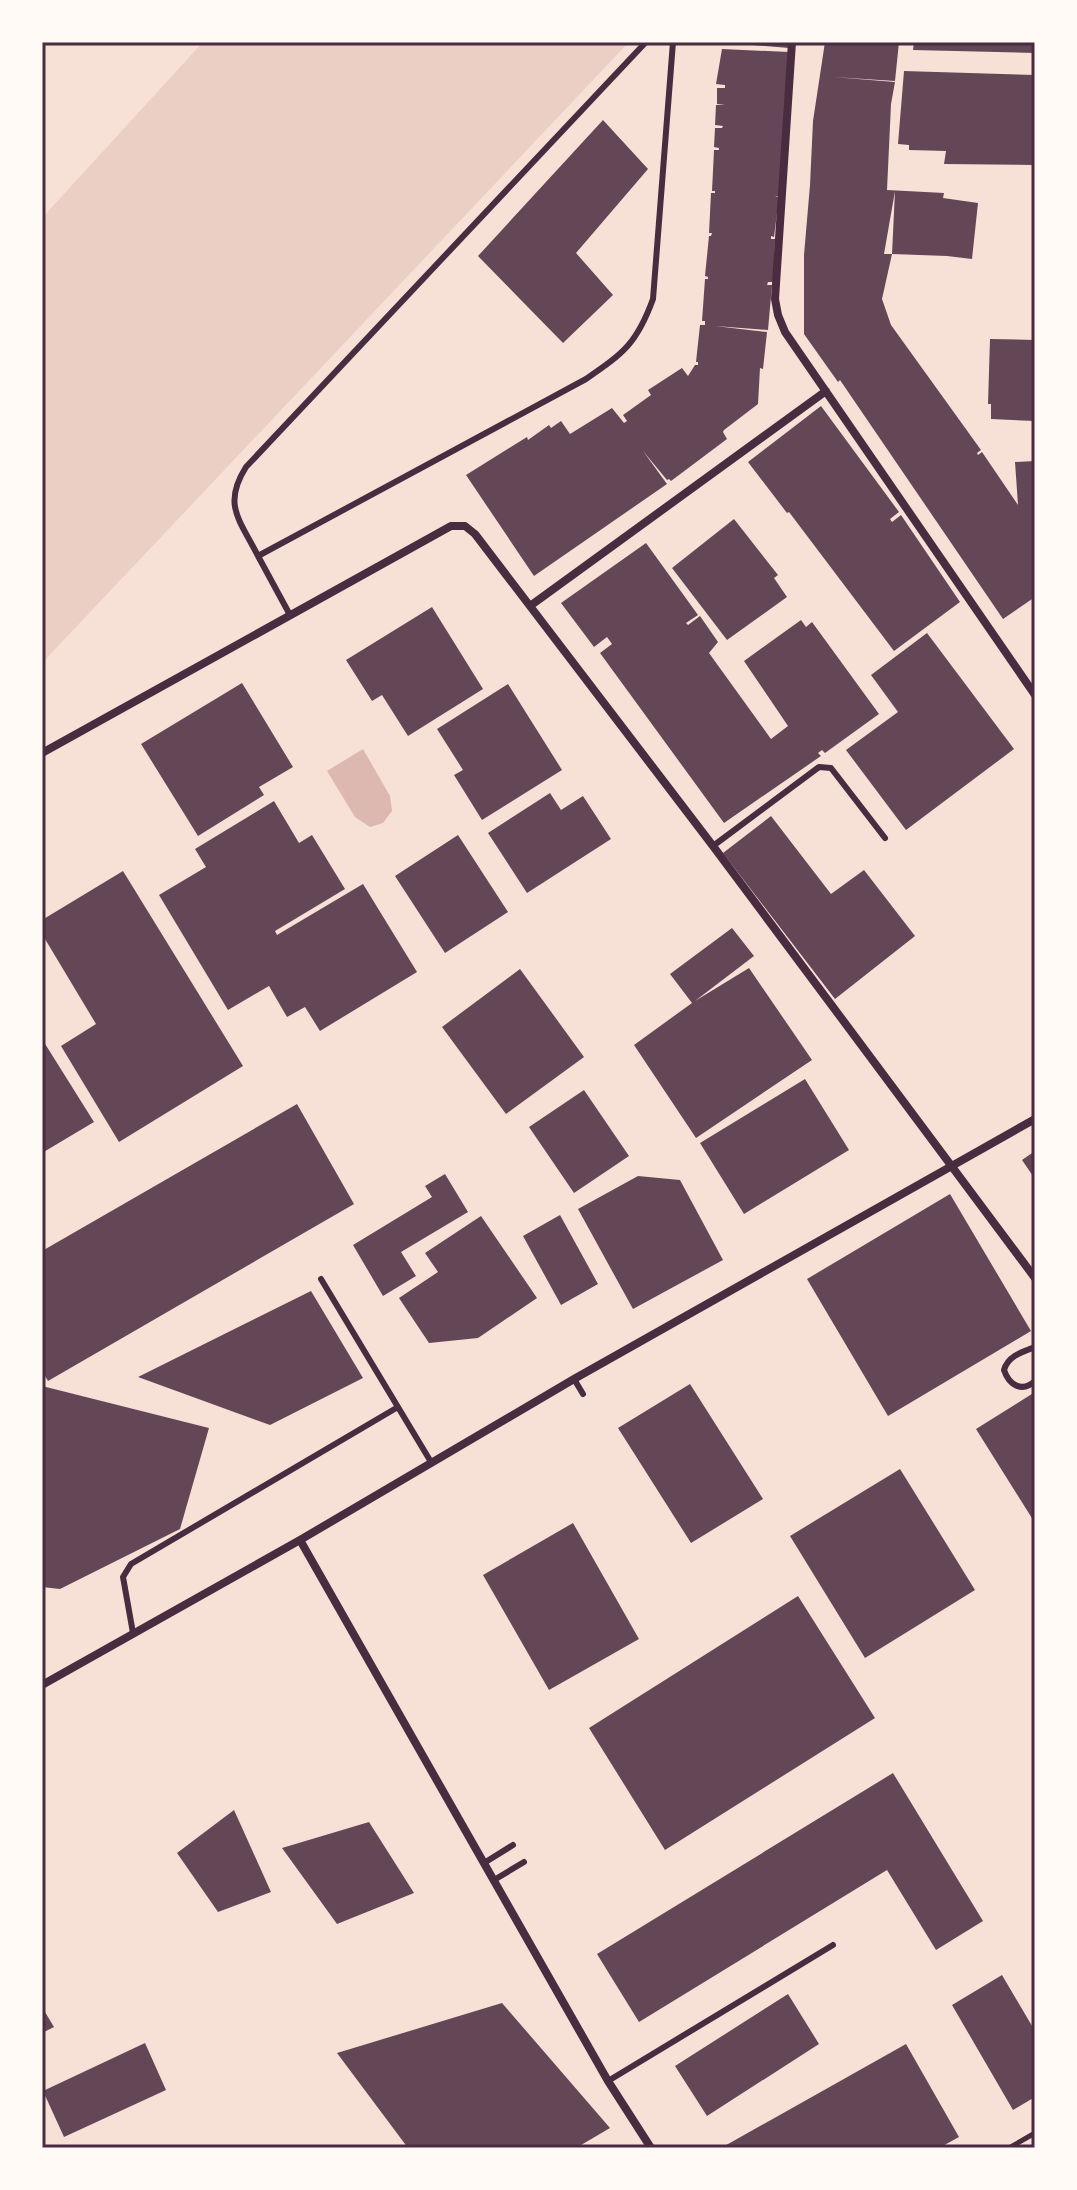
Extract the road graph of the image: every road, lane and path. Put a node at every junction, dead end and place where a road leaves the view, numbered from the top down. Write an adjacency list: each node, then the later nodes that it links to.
1 (646, 42): 5 (lane)
2 (673, 42): 5 (lane)
3 (792, 42): 4 (street)
4 (826, 391): 6 (street); 8 (street)
5 (258, 556): 7 (lane)
6 (530, 606): 7 (street); 11 (street)
7 (290, 615): 9 (street)
8 (1035, 695)
9 (42, 753)
10 (885, 838): 11 (lane)
11 (713, 846): 13 (street)
12 (1035, 1119): 13 (street)
13 (951, 1165): 14 (street); 17 (street)
14 (1035, 1278)
15 (321, 1279): 20 (lane)
16 (1035, 1347): 18 (lane)
17 (574, 1379): 19 (lane); 21 (street)
18 (1035, 1381)
19 (583, 1394)
20 (398, 1407): 21 (lane); 23 (lane)
21 (431, 1462): 22 (street)
22 (300, 1540): 23 (street); 27 (street)
23 (133, 1633): 24 (street)
24 (42, 1685)
25 (513, 1845): 27 (lane)
26 (524, 1862): 28 (lane)
27 (484, 1863): 28 (street)
28 (494, 1880): 30 (street)
29 (833, 1945): 30 (lane)
30 (608, 2081): 32 (street)
31 (1035, 2133): 33 (path)
32 (651, 2148)
33 (1009, 2148)

